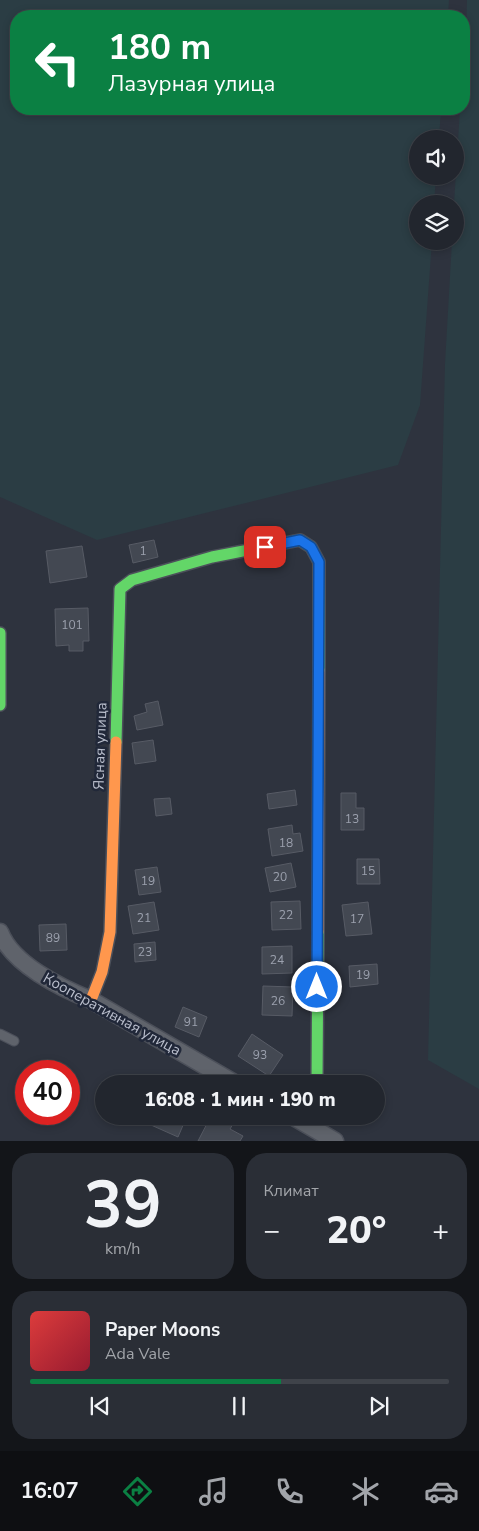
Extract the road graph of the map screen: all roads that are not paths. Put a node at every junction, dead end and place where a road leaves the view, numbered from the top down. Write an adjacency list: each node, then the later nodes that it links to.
1 (0, 633): 2 (street)
2 (0, 705)
3 (1, 941): 4 (street, Кооперативная улица)
4 (91, 1000): 7 (street, Кооперативная улица); 8 (street, Ясная улица)
5 (0, 1034): 6 (lane)
6 (14, 1041)
7 (220, 1075)
8 (317, 1075)
9 (318, 1125): 10 (street)
10 (335, 1141)

